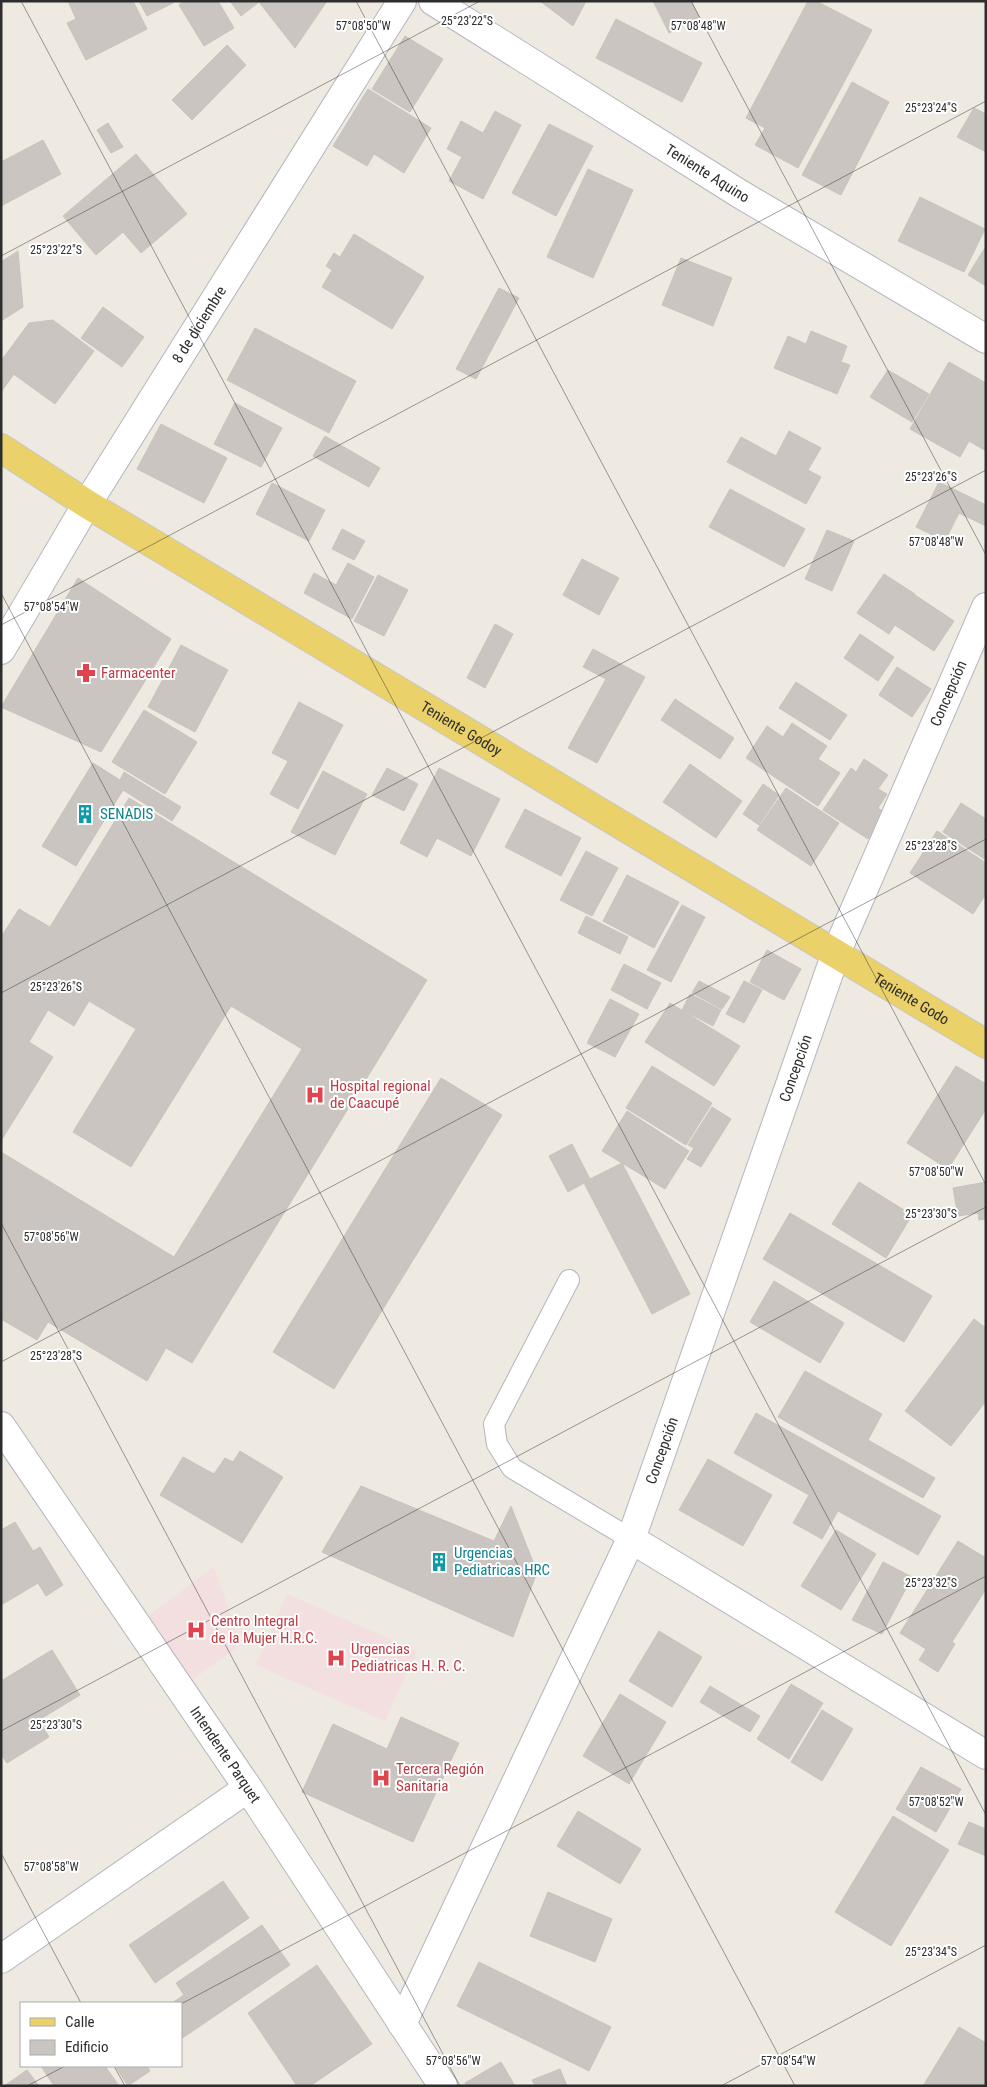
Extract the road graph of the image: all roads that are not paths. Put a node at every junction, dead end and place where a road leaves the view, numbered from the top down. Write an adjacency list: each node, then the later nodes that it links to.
1 (402, 1): 5 (street, 8 de diciembre)
2 (433, 1): 3 (street, Teniente Aquino)
3 (986, 339)
4 (1, 448): 5 (main road)
5 (86, 504): 7 (street, 8 de diciembre); 8 (main road, Teniente Godoy)
6 (986, 607): 8 (street, Concepción)
7 (1, 650)
8 (836, 953): 9 (main road, Teniente Godo); 12 (street, Concepción)
9 (986, 1044)
10 (569, 1280): 12 (lane)
11 (1, 1426): 14 (street, Intendente Parquet)
12 (631, 1539): 13 (street); 16 (street, Concepción)
13 (986, 1755)
14 (248, 1788): 15 (street); 16 (street, Intendente Parquet)
15 (1, 1959)
16 (402, 2024): 17 (street, Intendente Parquet)
17 (443, 2086)

